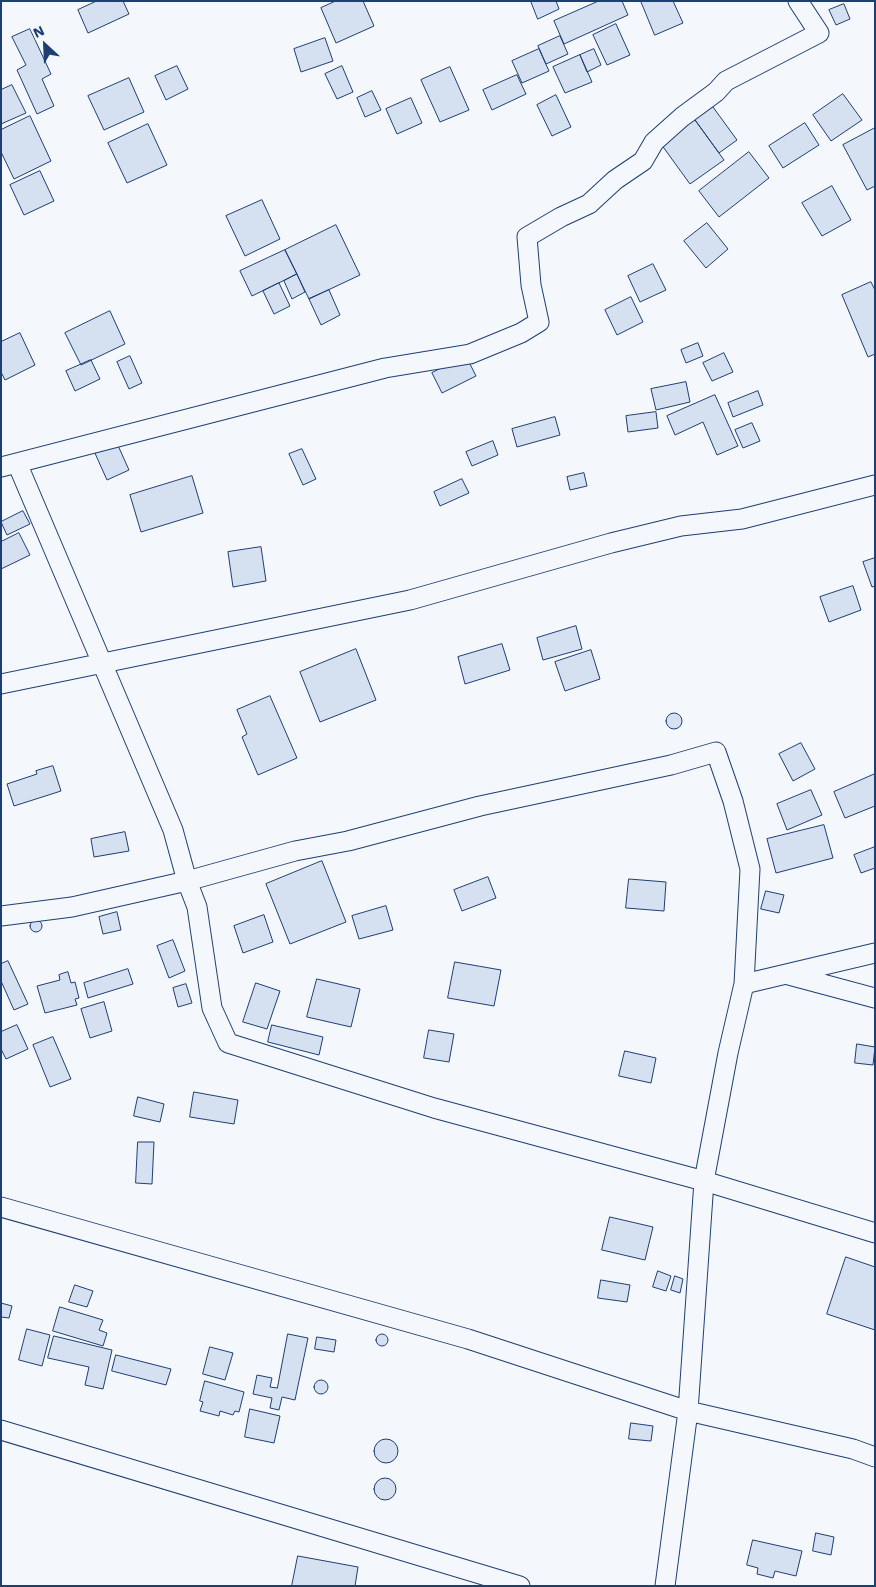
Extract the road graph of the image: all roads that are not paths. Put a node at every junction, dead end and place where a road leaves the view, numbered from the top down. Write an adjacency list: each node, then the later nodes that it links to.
1 (798, 1): 2 (street)
2 (9, 465): 4 (street)
3 (875, 485): 4 (street)
4 (102, 663): 5 (street); 6 (street)
5 (1, 684)
6 (187, 881): 7 (street); 10 (street); 12 (street)
7 (1, 916)
8 (875, 953): 9 (street)
9 (783, 974): 10 (street); 11 (street)
10 (744, 984): 12 (street)
11 (875, 998)
12 (704, 1182): 14 (street); 15 (street)
13 (1, 1207): 15 (street)
14 (875, 1233)
15 (688, 1411): 17 (street); 19 (street)
16 (1, 1430): 18 (street)
17 (875, 1456)
18 (520, 1586)
19 (664, 1586)

